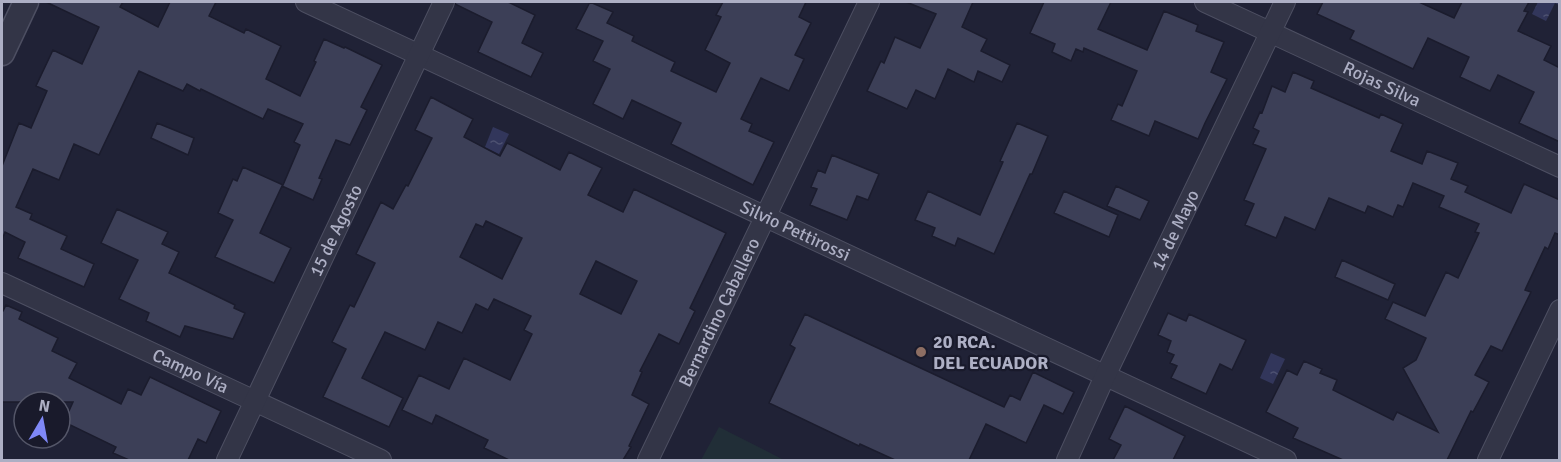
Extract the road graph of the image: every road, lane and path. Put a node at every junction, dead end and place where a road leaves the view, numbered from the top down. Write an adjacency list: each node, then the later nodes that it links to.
1 (26, 2): 8 (street)
2 (306, 2): 9 (street, Silvio Pettirossi)
3 (444, 2): 9 (street, 15 de Agosto)
4 (869, 2): 11 (street, Bernardino Caballero)
5 (1205, 2): 7 (street, Rojas Silva)
6 (1285, 2): 7 (street, 14 de Mayo)
7 (1271, 32): 10 (street, Rojas Silva); 14 (street, 14 de Mayo)
8 (2, 53)
9 (419, 56): 11 (street, Silvio Pettirossi); 15 (street, 15 de Agosto)
10 (1560, 167)
11 (764, 217): 14 (street, Silvio Pettirossi); 18 (street, Bernardino Caballero)
12 (2, 283): 15 (street, Campo Vía)
13 (1560, 310): 21 (street)
14 (1105, 376): 19 (street, 14 de Mayo); 20 (street, Silvio Pettirossi)
15 (255, 402): 16 (street, 15 de Agosto); 17 (street, Campo Vía)
16 (227, 460)
17 (381, 460)
18 (648, 460)
19 (1067, 460)
20 (1286, 460)
21 (1488, 460)

